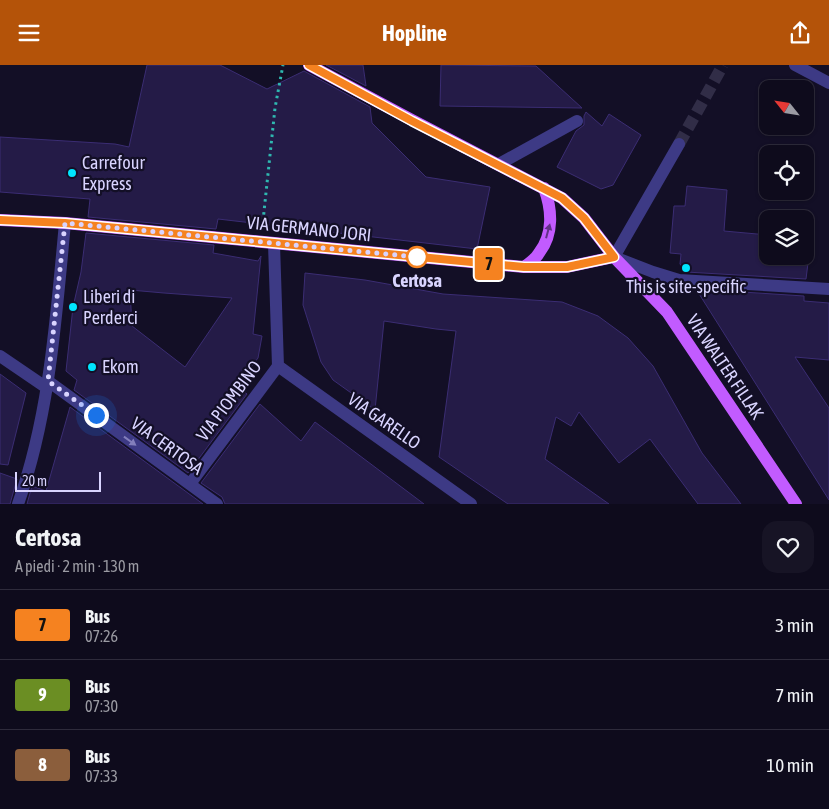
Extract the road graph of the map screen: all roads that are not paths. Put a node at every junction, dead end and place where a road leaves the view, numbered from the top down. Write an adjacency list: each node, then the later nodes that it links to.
1 (309, 65): 6 (main road, VIA WALTER FILLAK)
2 (795, 65): 3 (street)
3 (829, 83)
4 (577, 121): 6 (street)
5 (679, 144): 11 (street)
6 (498, 165): 7 (main road, VIA WALTER FILLAK)
7 (544, 188): 11 (main road, VIA WALTER FILLAK); 12 (main road, one-way to 7)
8 (0, 220): 9 (main road, VIA GERMANO JORI)
9 (65, 223): 10 (main road, VIA GERMANO JORI); 16 (street)
10 (274, 243): 12 (main road, VIA GERMANO JORI); 15 (street, VIA PIOMBINO)
11 (614, 257): 12 (main road, VIA GERMANO JORI); 13 (street); 21 (main road, VIA WALTER FILLAK)
12 (524, 267)
13 (829, 289)
14 (0, 356): 16 (street, VIA CERTOSA)
15 (278, 365): 17 (street, VIA PIOMBINO); 20 (street, VIA GARELLO)
16 (48, 385): 17 (street, VIA CERTOSA, one-way to 17); 18 (street)
17 (190, 484): 19 (street, VIA CERTOSA)
18 (18, 504)
19 (217, 504)
20 (472, 504)
21 (796, 504)

